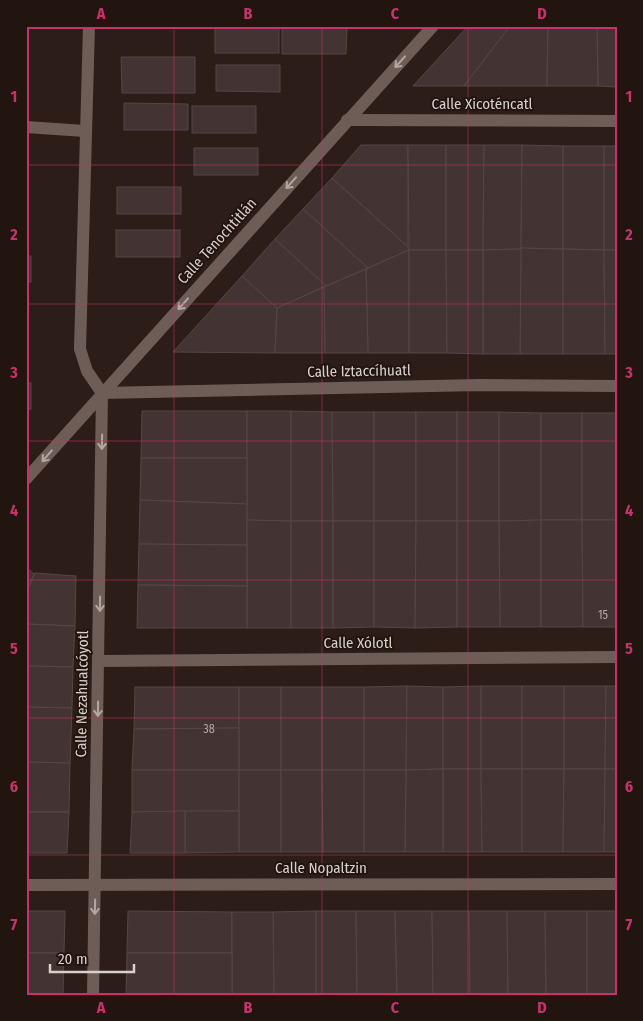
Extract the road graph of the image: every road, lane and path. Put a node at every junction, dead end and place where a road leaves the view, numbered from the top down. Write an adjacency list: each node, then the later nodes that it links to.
1 (89, 26): 6 (street)
2 (433, 26): 3 (street, Calle Tenochtitlán, one-way to 3)
3 (347, 120): 4 (street, Calle Xicoténcatl); 8 (street, Calle Tenochtitlán, one-way to 8)
4 (617, 121)
5 (26, 127): 6 (street)
6 (85, 131): 8 (street)
7 (617, 386): 8 (street, Calle Iztaccíhuatl)
8 (102, 393): 9 (street, Calle Tenochtitlán, one-way to 9); 11 (street, Calle Nezahualcóyotl, one-way to 11)
9 (26, 479)
10 (617, 657): 11 (street, Calle Xólotl)
11 (99, 661): 12 (street, Calle Nezahualcóyotl, one-way to 12)
12 (96, 884): 13 (street, Calle Nopaltzin); 14 (street, Calle Nopaltzin); 15 (street, Calle Nezahualcóyotl, one-way to 15)
13 (617, 884)
14 (26, 885)
15 (93, 995)

